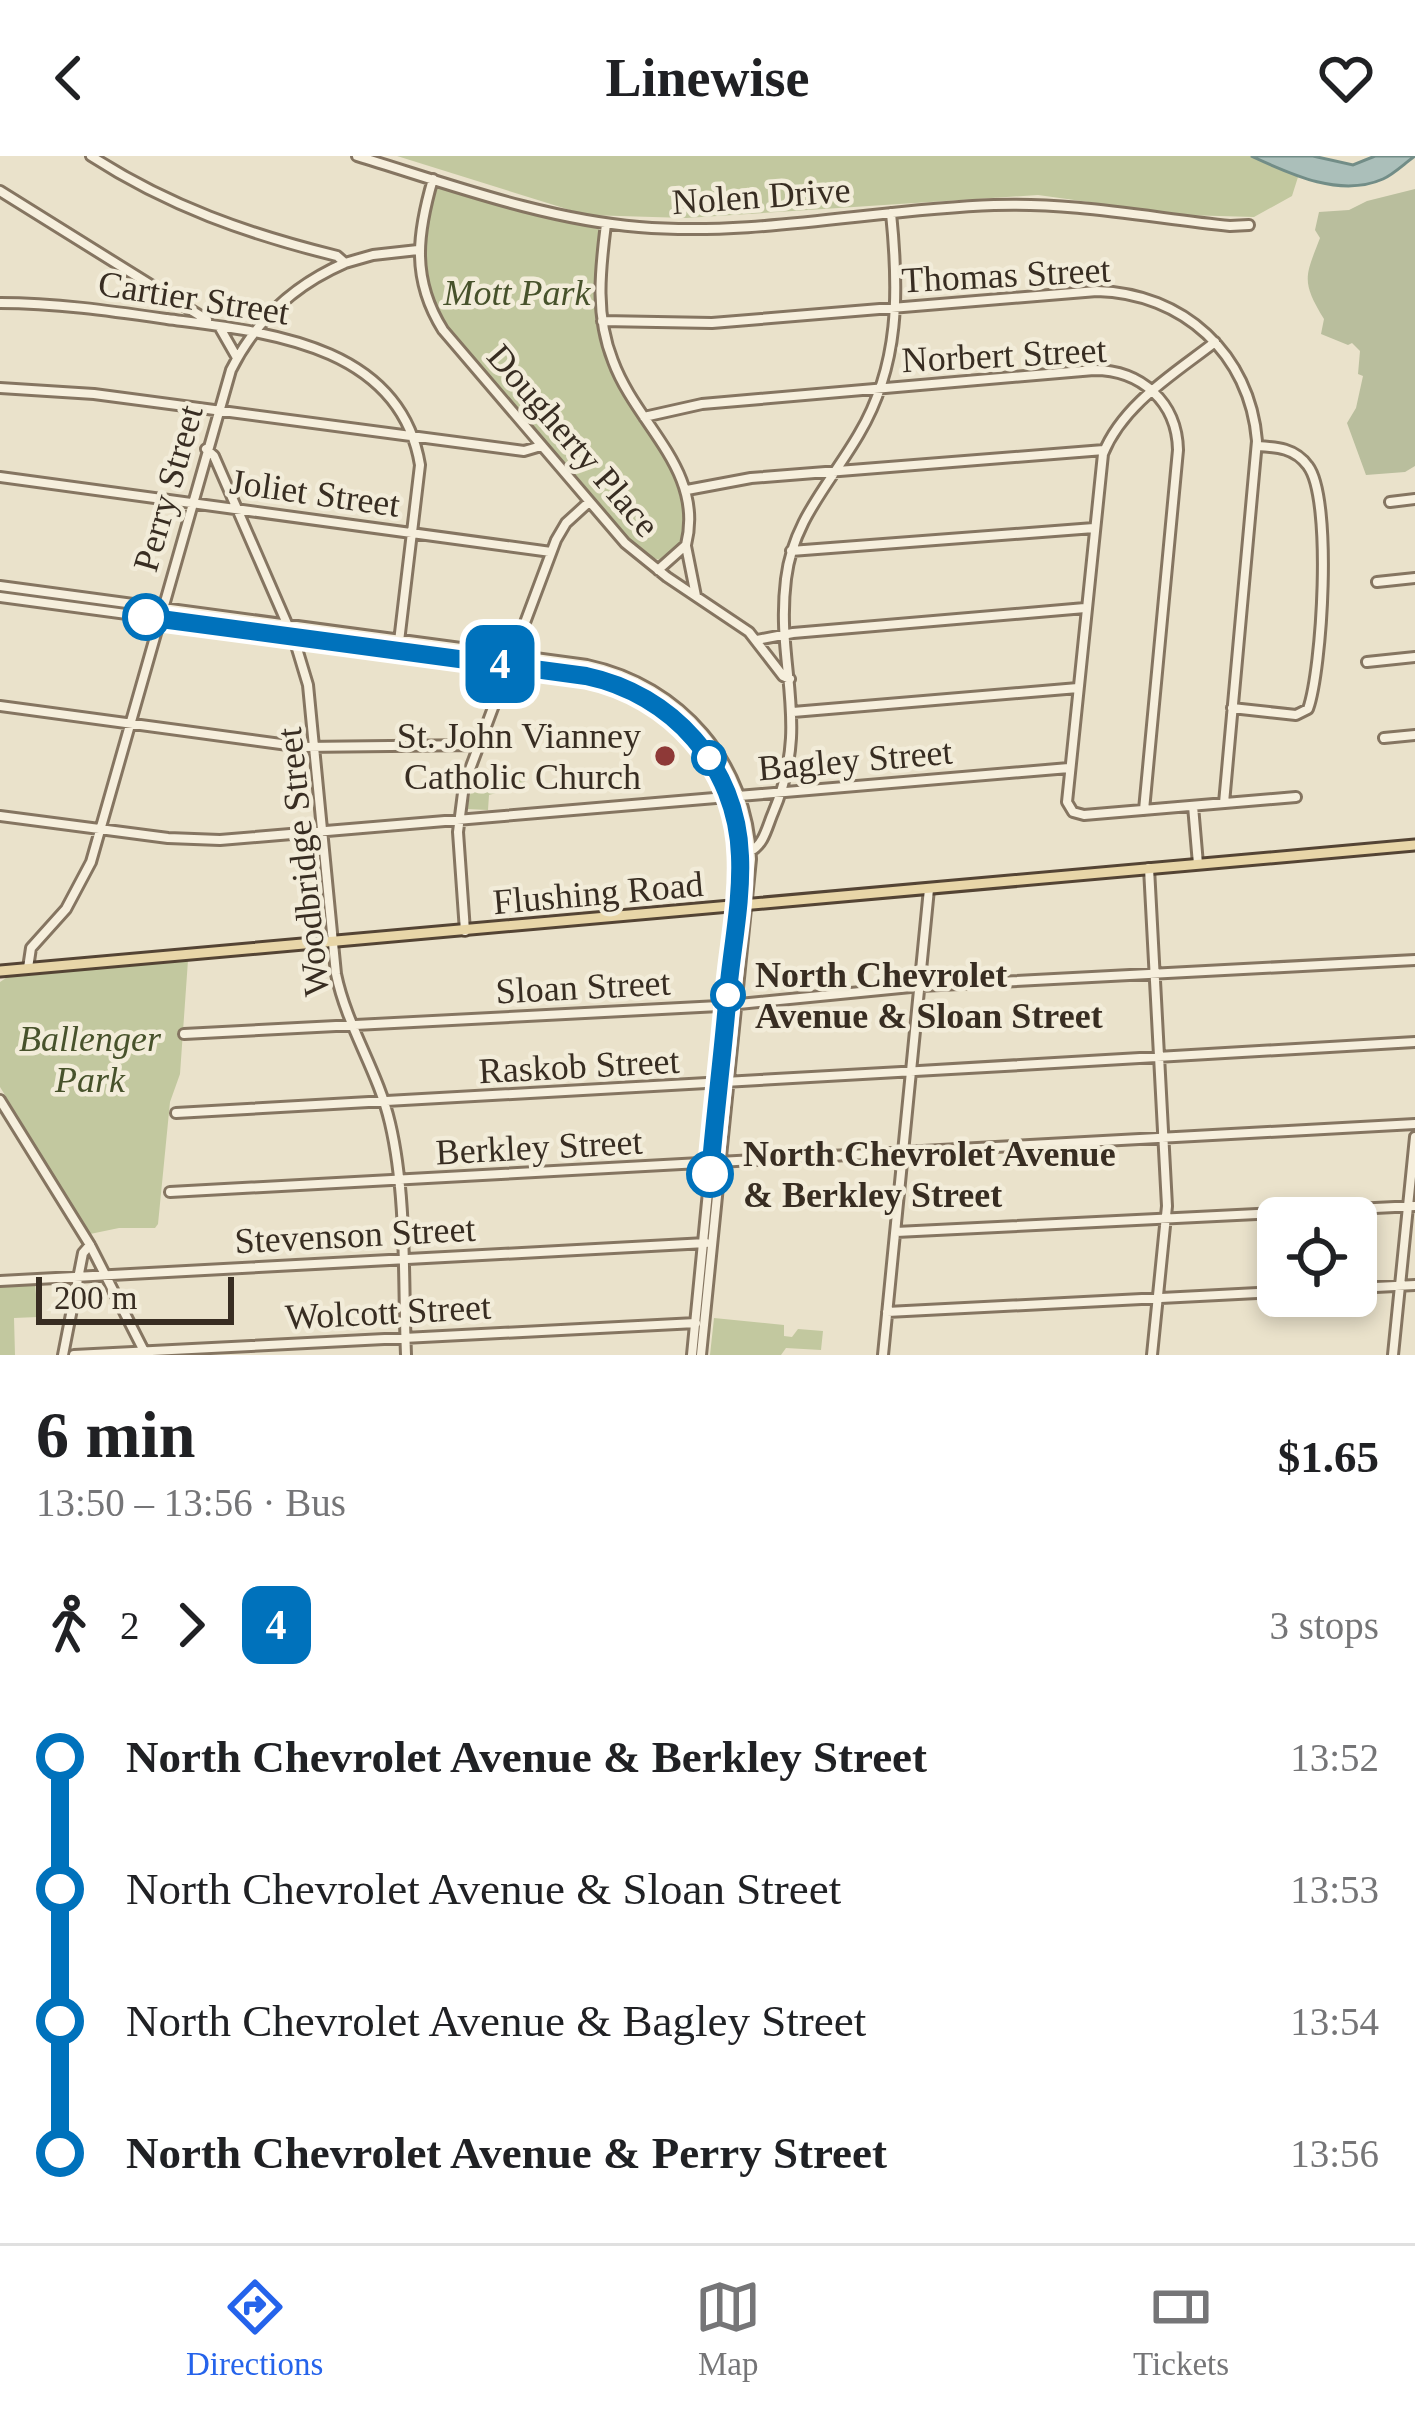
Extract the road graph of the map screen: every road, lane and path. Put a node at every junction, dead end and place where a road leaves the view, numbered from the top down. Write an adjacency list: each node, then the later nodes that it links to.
1 (91, 156): 9 (street)
2 (357, 156): 3 (street, Nolen Drive)
3 (433, 178): 6 (street, Nolen Drive); 8 (street, Dougherty Place)
4 (0, 191): 13 (street)
5 (891, 213): 6 (street, Nolen Drive); 7 (street, Nolen Drive); 11 (street)
6 (606, 224): 12 (street)
7 (1249, 225)
8 (418, 250): 9 (street); 23 (street, Dougherty Place)
9 (345, 263): 14 (street, Perry Street)
10 (0, 303): 13 (street, Cartier Street)
11 (897, 308): 12 (street, Thomas Street); 15 (street, Thomas Street); 18 (street)
12 (602, 321): 21 (street)
13 (218, 326): 14 (street, Cartier Street); 16 (street)
14 (255, 331): 16 (street, Perry Street); 22 (street, Cartier Street)
15 (1215, 342): 19 (street); 24 (street, Thomas Street)
16 (236, 360): 20 (street, Perry Street)
17 (0, 388): 20 (street)
18 (880, 388): 19 (street, Norbert Street); 21 (street, Norbert Street); 27 (street)
19 (1154, 391): 26 (street); 73 (street, Norbert Street)
20 (217, 411): 22 (street); 25 (street, Perry Street)
21 (644, 417): 29 (street)
22 (412, 436): 23 (street); 36 (street)
23 (541, 446): 31 (street, Dougherty Place)
24 (1257, 446): 60 (street, Thomas Street); 60 (street)
25 (206, 449): 33 (street, Perry Street); 34 (street, Woodbridge Street)
26 (1104, 450): 27 (street); 35 (street)
27 (833, 471): 29 (street); 38 (street)
28 (0, 477): 33 (street, Joliet Street)
29 (687, 490): 37 (street)
30 (1415, 499): 32 (street)
31 (589, 502): 39 (street); 40 (street, Dougherty Place)
32 (1390, 502)
33 (191, 503): 34 (street, Joliet Street); 48 (street, Perry Street)
34 (236, 509): 36 (street, Joliet Street); 49 (street, Woodbridge Street)
35 (1094, 528): 38 (street); 47 (street)
36 (413, 532): 39 (street, Joliet Street); 53 (street)
37 (686, 545): 40 (street); 44 (street)
38 (791, 551): 50 (street)
39 (551, 552): 55 (street)
40 (658, 571): 44 (street, Dougherty Place)
41 (1415, 578): 42 (street)
42 (1377, 582)
43 (0, 586): 46 (street)
44 (697, 596): 52 (street, Dougherty Place)
45 (0, 597): 46 (street)
46 (39, 597): 48 (street)
47 (1085, 608): 50 (street); 58 (street)
48 (160, 613): 49 (street); 51 (street); 62 (street, Perry Street)
49 (287, 624): 51 (street, Woodbridge Street); 53 (street)
50 (786, 634): 52 (street); 57 (street)
51 (292, 636): 53 (street); 66 (street, Woodbridge Street)
52 (757, 640): 57 (street, Dougherty Place)
53 (398, 645): 55 (street)
54 (1415, 657): 56 (street)
55 (510, 660): 65 (street); 69 (street)
56 (1367, 662)
57 (790, 679): 61 (street)
58 (1078, 688): 61 (street); 67 (street)
59 (0, 706): 62 (street)
60 (1232, 708): 71 (street, Thomas Street)
61 (793, 712): 68 (street)
62 (129, 724): 66 (street); 76 (street, Perry Street)
63 (1415, 735): 64 (street)
64 (1384, 738)
65 (478, 745): 66 (street); 75 (street)
66 (316, 746): 77 (street, Woodbridge Street)
67 (1069, 768): 68 (street, Bagley Street); 73 (street)
68 (782, 792): 69 (street, Bagley Street); 79 (street)
69 (734, 796): 75 (street, Bagley Street); 79 (street)
70 (1296, 797): 71 (street)
71 (1224, 803): 72 (street)
72 (1193, 806): 73 (street); 80 (street)
73 (1144, 810)
74 (0, 817): 76 (street, Bagley Street)
75 (458, 820): 77 (street, Bagley Street); 84 (street)
76 (100, 830): 77 (street, Bagley Street); 87 (street, Perry Street)
77 (323, 832): 85 (street, Woodbridge Street)
78 (1415, 845): 80 (main road, Flushing Road)
79 (746, 851): 83 (street)
80 (1198, 864): 81 (main road, Flushing Road)
81 (1149, 868): 82 (main road, Flushing Road); 89 (street)
82 (929, 889): 83 (main road, Flushing Road); 90 (street)
83 (742, 906): 84 (main road, Flushing Road); 91 (street)
84 (465, 931): 85 (main road, Flushing Road)
85 (333, 942): 87 (main road, Flushing Road); 92 (street, Woodbridge Street)
86 (1415, 960): 89 (street, Sloan Street)
87 (28, 968): 88 (main road, Flushing Road)
88 (0, 971)
89 (1155, 974): 90 (street, Sloan Street); 95 (street)
90 (921, 986): 91 (street, Sloan Street); 96 (street)
91 (732, 1005): 92 (street, Sloan Street); 97 (street)
92 (351, 1025): 93 (street, Sloan Street); 99 (street, Woodbridge Street)
93 (184, 1034)
94 (1415, 1042): 95 (street, Raskob Street)
95 (1159, 1055): 96 (street, Raskob Street); 102 (street)
96 (912, 1068): 97 (street, Raskob Street); 104 (street)
97 (724, 1084): 99 (street, Raskob Street); 105 (street)
98 (0, 1100): 112 (street)
99 (385, 1102): 100 (street, Raskob Street); 106 (street, Woodbridge Street)
100 (176, 1113)
101 (1415, 1124): 102 (street, Berkley Street)
102 (1163, 1137): 104 (street, Berkley Street); 109 (street)
103 (1415, 1137): 108 (street)
104 (904, 1150): 105 (street, Berkley Street); 110 (street)
105 (716, 1164): 106 (street, Berkley Street); 111 (street)
106 (397, 1180): 107 (street, Berkley Street); 113 (street, Woodbridge Street)
107 (170, 1192)
108 (1411, 1206): 109 (street); 118 (street)
109 (1166, 1219): 110 (street); 121 (street)
110 (896, 1232): 122 (street)
111 (708, 1243): 113 (street, Stevenson Street); 123 (street)
112 (90, 1245): 114 (street); 115 (street)
113 (402, 1259): 114 (street, Stevenson Street); 124 (street, Woodbridge Street)
114 (105, 1275): 115 (street, Stevenson Street); 125 (street)
115 (78, 1276): 116 (street, Stevenson Street); 126 (street)
116 (0, 1281)
117 (1415, 1285): 118 (street)
118 (1400, 1286): 119 (street); 132 (street)
119 (1377, 1287)
120 (1257, 1293): 121 (street)
121 (1158, 1298): 122 (street); 131 (street)
122 (887, 1312): 130 (street)
123 (700, 1322): 124 (street, Wolcott Street); 129 (street)
124 (406, 1337): 125 (street, Wolcott Street); 128 (street, Woodbridge Street)
125 (145, 1353): 127 (street, Wolcott Street)
126 (63, 1355)
127 (74, 1355)
128 (406, 1355)
129 (696, 1355)
130 (883, 1355)
131 (1152, 1355)
132 (1393, 1355)

